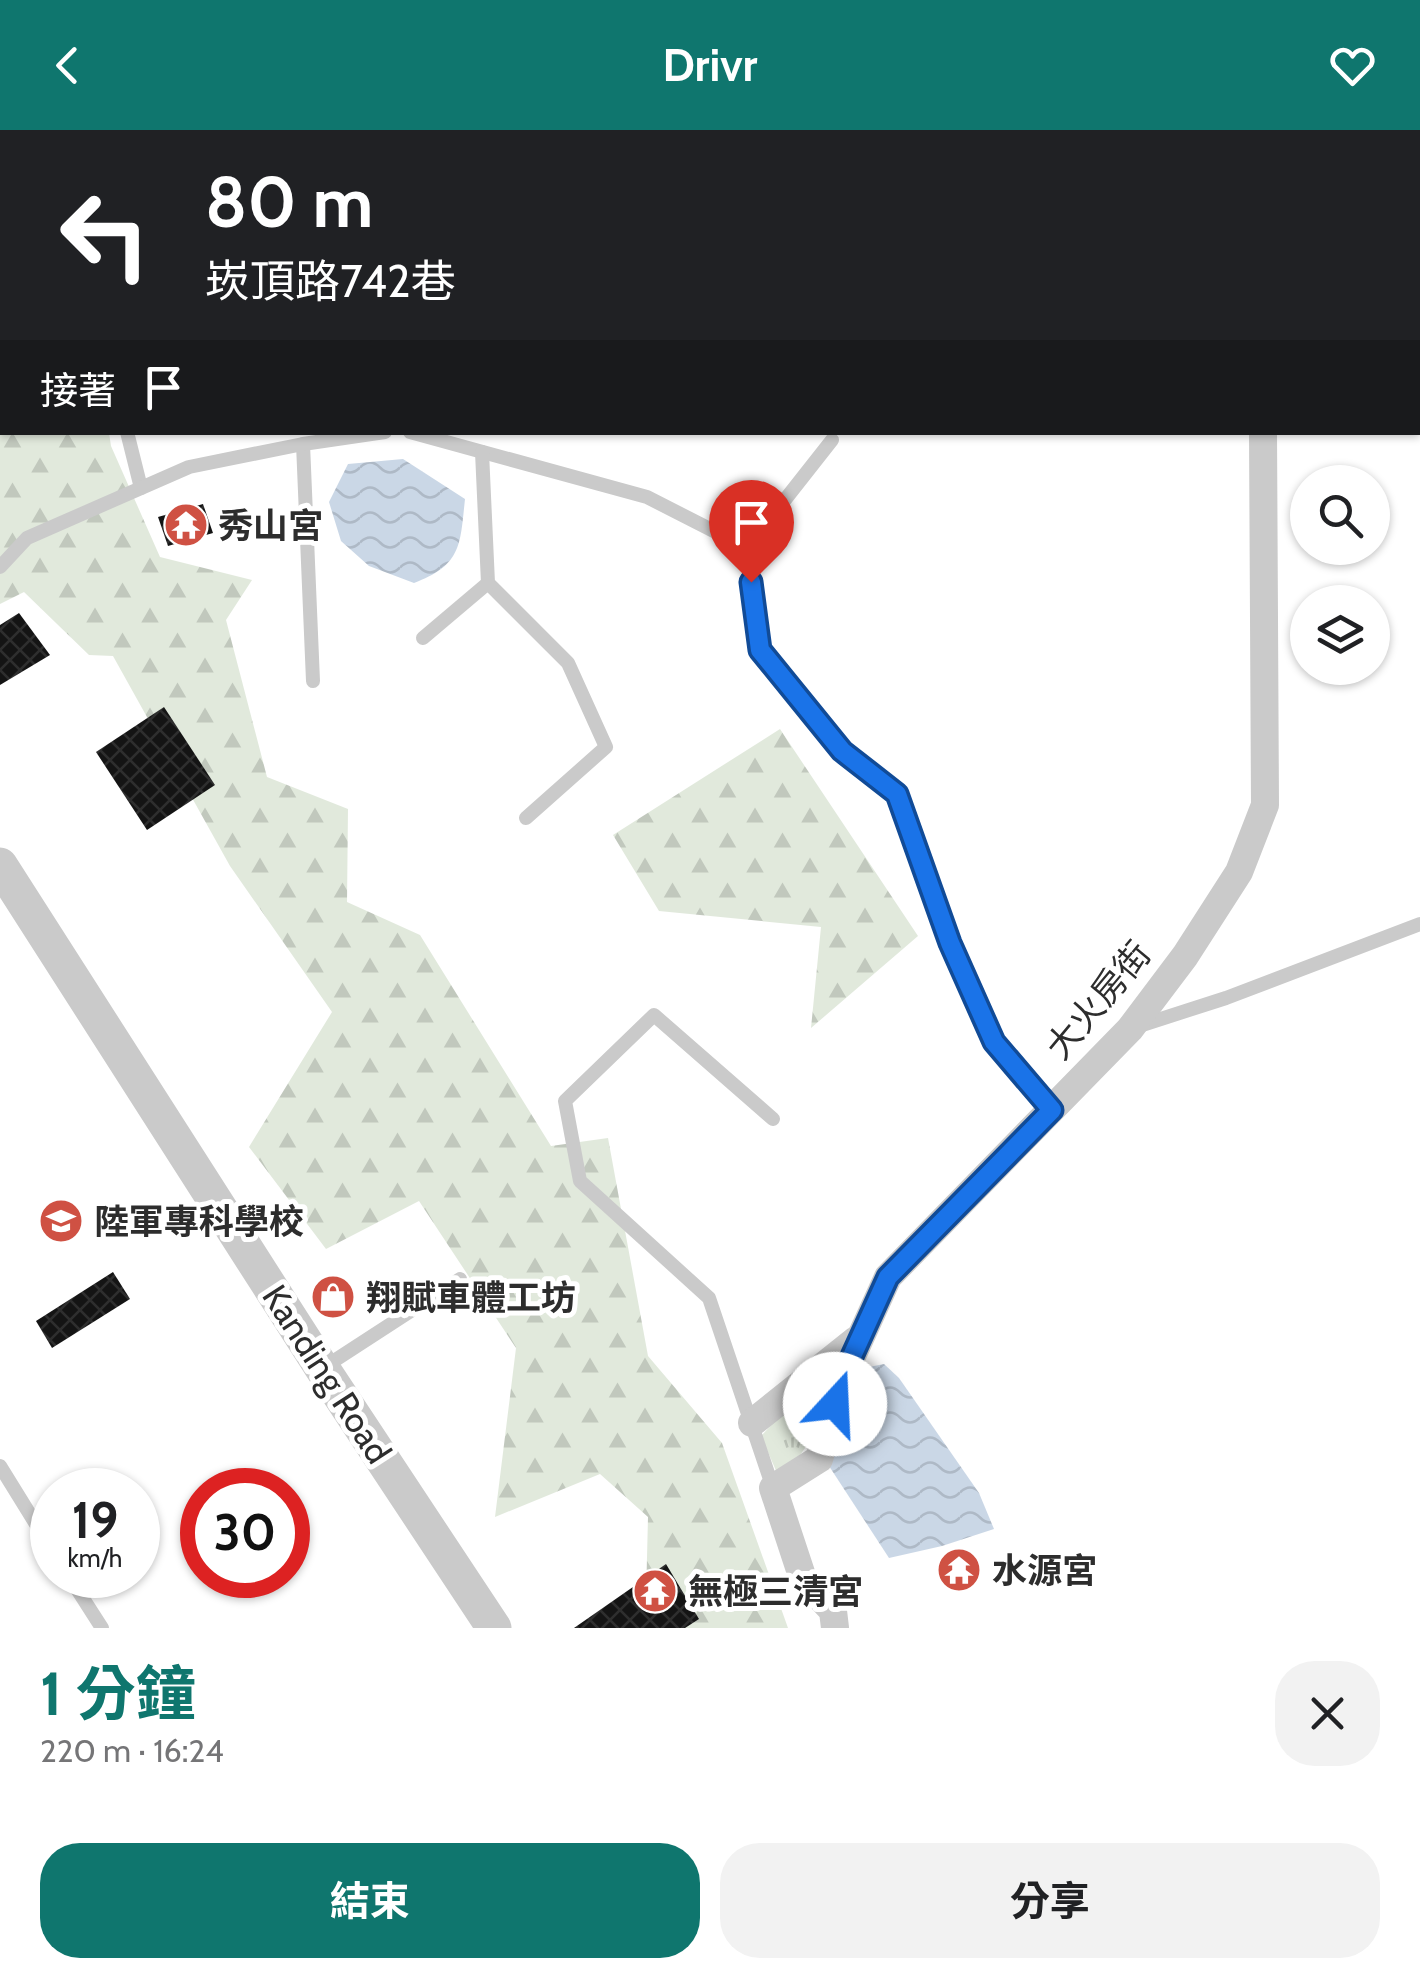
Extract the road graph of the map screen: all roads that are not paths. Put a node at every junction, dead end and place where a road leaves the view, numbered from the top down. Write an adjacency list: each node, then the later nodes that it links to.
1 (129, 435): 8 (lane)
2 (364, 435): 6 (lane)
3 (421, 435): 7 (lane)
4 (1263, 435): 17 (street, 大火房街)
5 (832, 440): 9 (lane)
6 (303, 444): 8 (lane); 13 (lane)
7 (482, 452): 9 (lane); 11 (lane)
8 (140, 488): 10 (lane)
9 (747, 548): 18 (lane)
10 (0, 568)
11 (488, 582): 12 (lane); 14 (lane)
12 (422, 638)
13 (313, 681)
14 (526, 818)
15 (0, 865): 22 (street, Kanding Road)
16 (1420, 924): 17 (lane)
17 (1130, 1029): 18 (street, 大火房街)
18 (1052, 1110): 21 (street, 大火房街)
19 (773, 1119): 23 (lane)
20 (460, 1279): 22 (lane)
21 (861, 1336): 23 (street); 25 (street, 大火房街)
22 (322, 1368): 30 (street, Kanding Road)
23 (752, 1423): 25 (lane)
24 (0, 1466): 26 (lane)
25 (773, 1488): 28 (street)
26 (30, 1514)
27 (83, 1598): 29 (lane)
28 (838, 1622)
29 (102, 1628)
30 (494, 1628)

